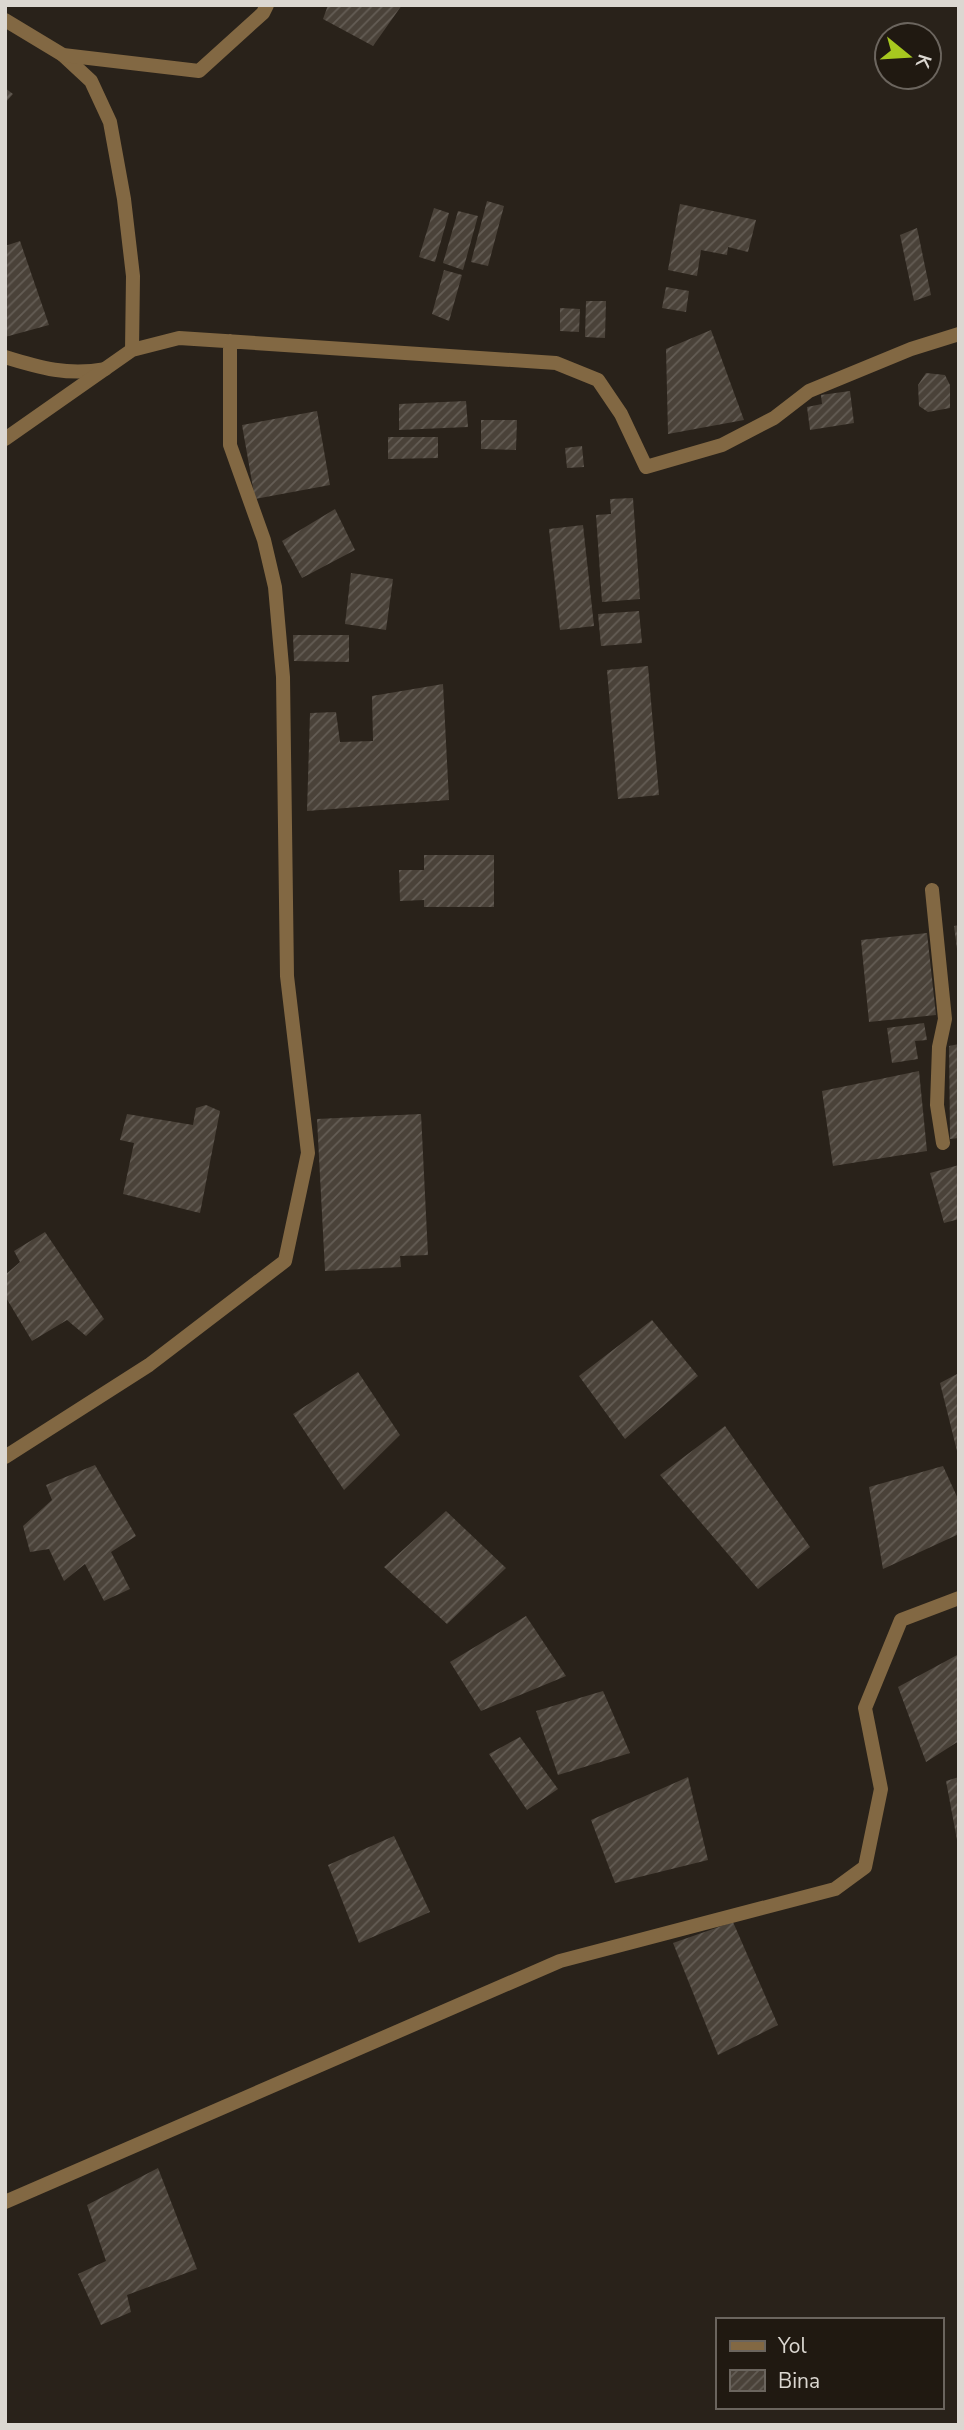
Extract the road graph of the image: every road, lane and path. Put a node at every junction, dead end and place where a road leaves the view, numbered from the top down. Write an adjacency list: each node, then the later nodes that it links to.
1 (267, 5): 3 (street)
2 (5, 20): 3 (street)
3 (63, 55): 6 (street)
4 (959, 334): 5 (street)
5 (230, 341): 6 (street); 13 (street)
6 (132, 350): 8 (street)
7 (5, 357): 8 (street)
8 (105, 369): 9 (street)
9 (5, 439)
10 (932, 890): 11 (street)
11 (952, 1018): 12 (street)
12 (943, 1143)
13 (5, 1458)
14 (959, 1598): 15 (street)
15 (5, 2202)

